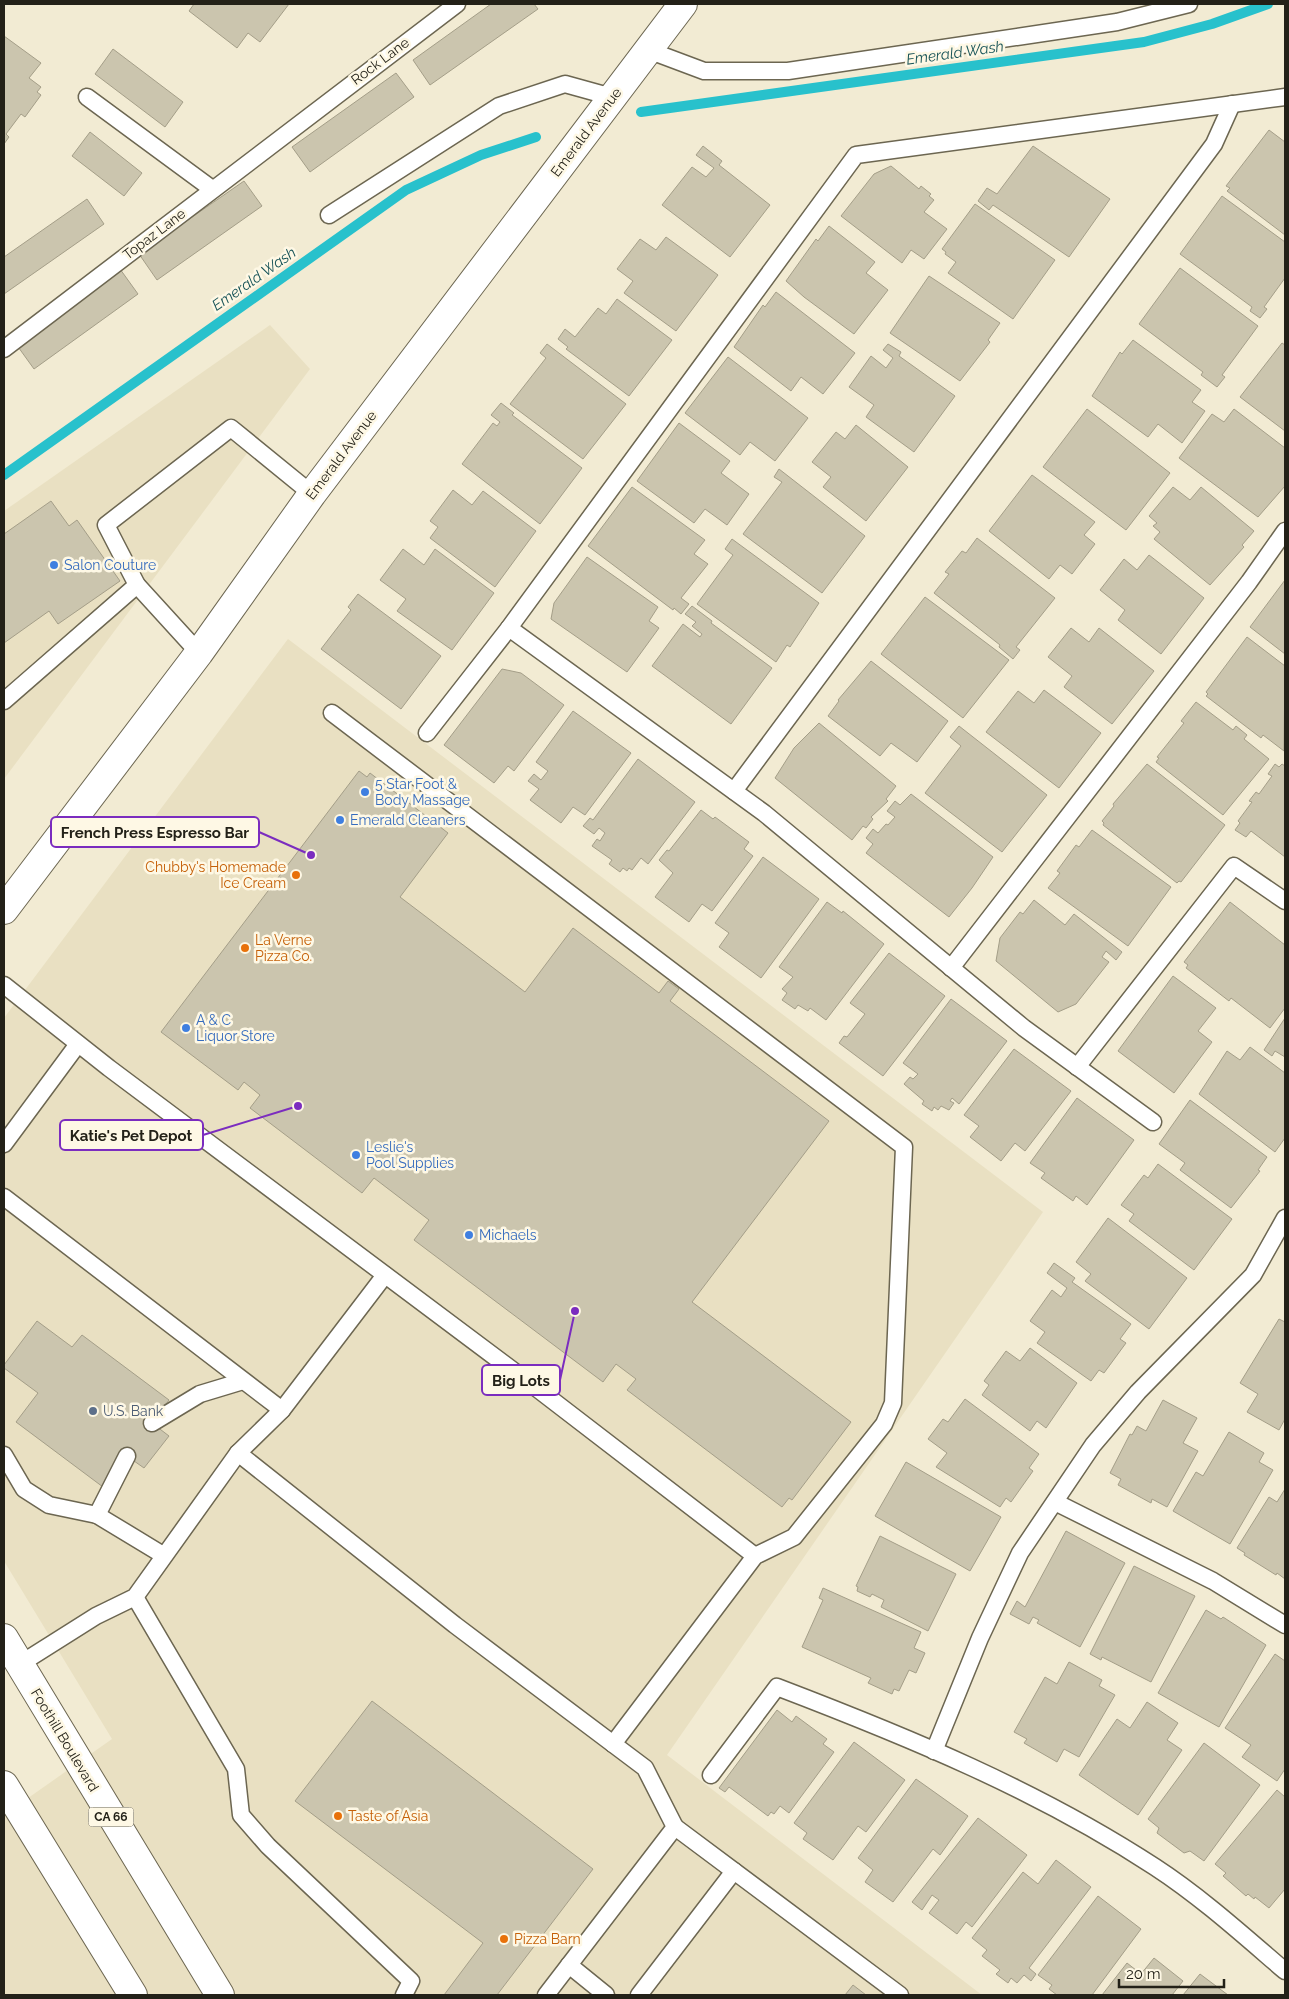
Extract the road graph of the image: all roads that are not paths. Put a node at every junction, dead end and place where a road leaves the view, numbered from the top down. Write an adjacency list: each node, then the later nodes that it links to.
1 (457, 4): 9 (lane, Rock Lane)
2 (683, 4): 4 (street, Emerald Avenue)
3 (1189, 4): 4 (lane)
4 (648, 50): 6 (street, Emerald Avenue)
5 (87, 97): 10 (lane)
6 (612, 97): 11 (lane); 13 (street, Emerald Avenue)
7 (1285, 97): 8 (lane)
8 (1232, 104): 16 (lane); 21 (lane)
9 (304, 119): 10 (lane, Topaz Lane)
10 (212, 189): 12 (lane, Topaz Lane)
11 (330, 215)
12 (4, 349)
13 (312, 494): 15 (lane); 17 (street, Emerald Avenue)
14 (1285, 530): 24 (lane)
15 (136, 585): 17 (lane); 18 (lane)
16 (509, 628): 20 (lane); 21 (lane)
17 (199, 653): 23 (street, Emerald Avenue)
18 (4, 701)
19 (332, 713): 42 (lane)
20 (427, 733)
21 (734, 791): 24 (lane)
22 (1285, 901): 27 (lane)
23 (4, 910)
24 (951, 968): 27 (lane)
25 (4, 984): 26 (lane)
26 (78, 1044): 29 (lane); 32 (lane)
27 (1078, 1068): 28 (lane)
28 (1153, 1122)
29 (4, 1144)
30 (4, 1198): 33 (lane)
31 (1285, 1218): 39 (lane)
32 (385, 1275): 34 (lane); 42 (lane)
33 (243, 1381): 34 (lane); 35 (lane)
34 (282, 1410): 36 (lane)
35 (152, 1423)
36 (238, 1453): 41 (lane); 47 (lane)
37 (4, 1455): 40 (lane)
38 (127, 1456): 40 (lane)
39 (1055, 1502): 44 (lane); 48 (lane)
40 (97, 1515): 41 (lane)
41 (163, 1555): 43 (lane)
42 (755, 1556): 47 (lane)
43 (136, 1597): 46 (lane); 57 (lane)
44 (1285, 1625)
45 (4, 1638): 46 (street, Foothill Boulevard / CA 66)
46 (20, 1664): 56 (street, Foothill Boulevard / CA 66)
47 (613, 1744): 51 (lane)
48 (934, 1751): 49 (lane); 54 (lane)
49 (711, 1775)
50 (4, 1785): 55 (street)
51 (676, 1827): 52 (lane); 53 (lane)
52 (734, 1871): 60 (lane); 61 (lane)
53 (569, 1965): 58 (lane); 59 (lane)
54 (1285, 1971)
55 (133, 1995)
56 (220, 1995)
57 (404, 1995)
58 (546, 1995)
59 (606, 1995)
60 (639, 1995)
61 (900, 1995)

